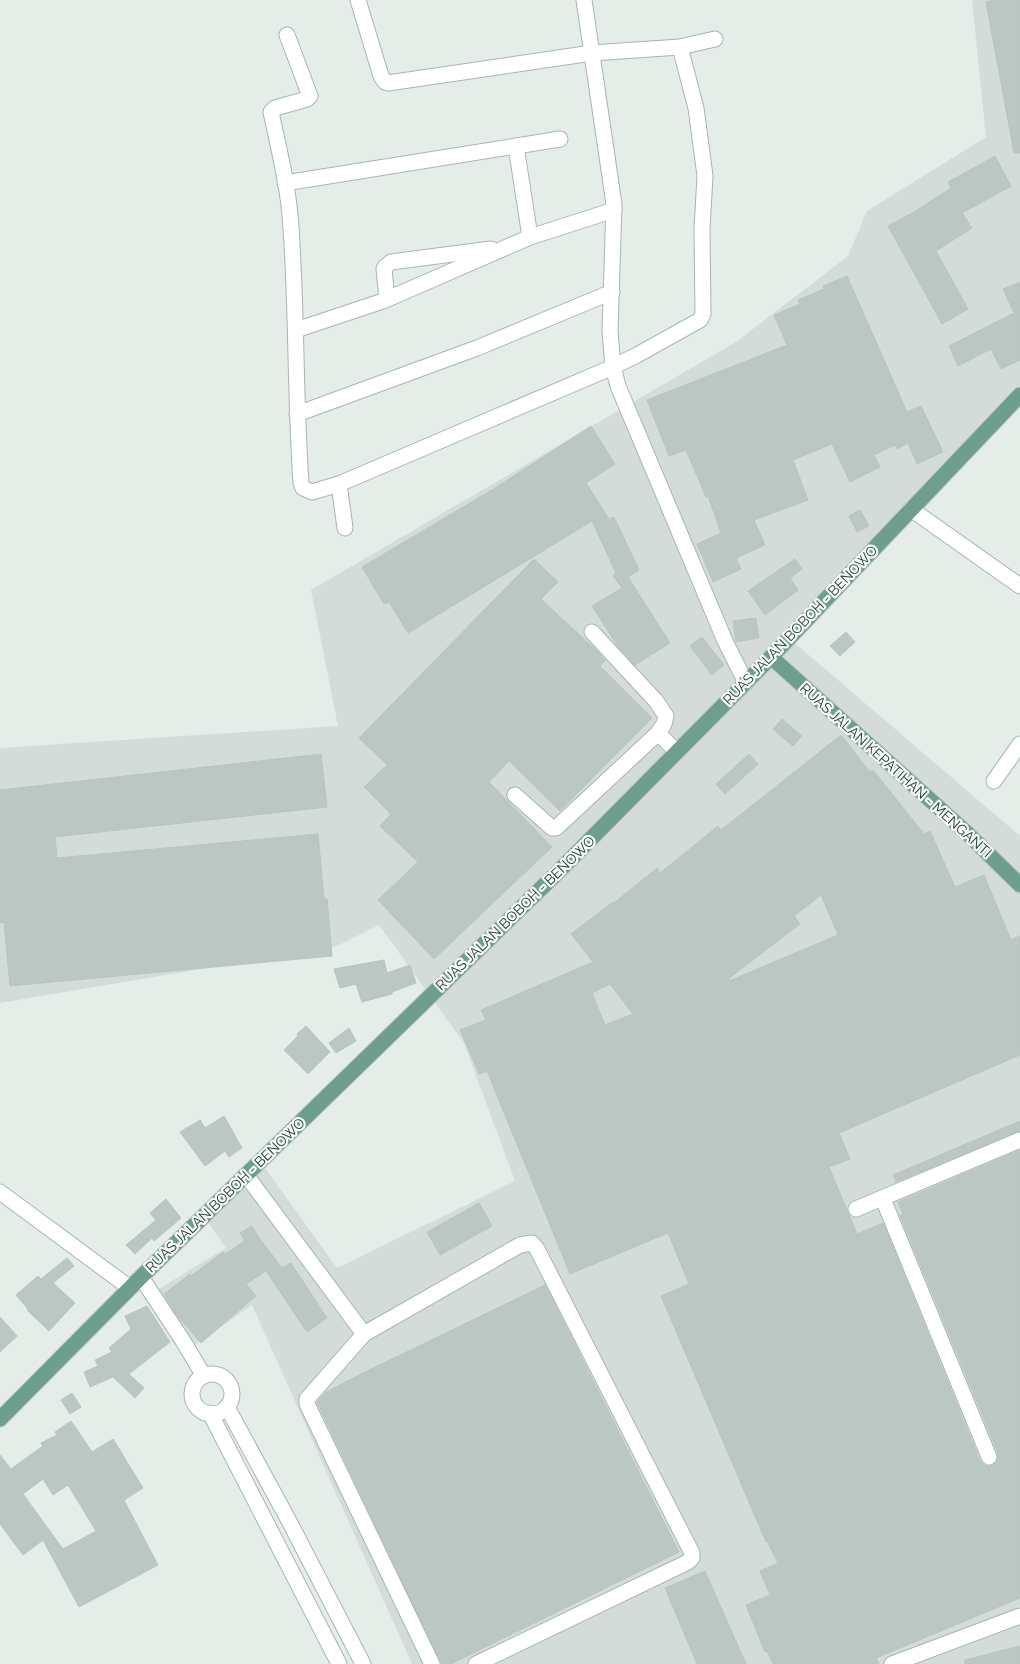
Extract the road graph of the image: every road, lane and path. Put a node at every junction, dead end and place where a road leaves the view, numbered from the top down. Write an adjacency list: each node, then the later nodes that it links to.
1 (358, 0): 6 (street)
2 (584, 0): 6 (street)
3 (286, 35): 9 (street)
4 (715, 39): 5 (street)
5 (680, 46): 6 (street); 16 (street)
6 (592, 53): 10 (street)
7 (560, 139): 8 (street)
8 (516, 146): 9 (street); 11 (street)
9 (285, 183): 15 (street)
10 (614, 210): 11 (street); 13 (street)
11 (530, 237): 12 (street)
12 (504, 248): 14 (street); 14 (street)
13 (612, 292): 16 (street); 18 (street)
14 (387, 299): 15 (street)
15 (296, 330): 18 (street)
16 (612, 367): 19 (street); 25 (street)
17 (1020, 395): 20 (main road, RUAS JALAN BOBOH - BENOWO)
18 (297, 414): 19 (street)
19 (339, 484): 21 (street)
20 (911, 509): 22 (street); 24 (main road, RUAS JALAN BOBOH - BENOWO)
21 (344, 528)
22 (1020, 586)
23 (592, 632): 26 (street)
24 (771, 657): 25 (main road, RUAS JALAN BOBOH - BENOWO); 31 (main road, RUAS JALAN KEPATIHAN - MENGANTI)
25 (746, 683): 28 (main road, RUAS JALAN BOBOH - BENOWO)
26 (658, 733): 28 (street); 30 (street)
27 (1020, 744): 29 (street)
28 (677, 752): 33 (main road, RUAS JALAN BOBOH - BENOWO)
29 (994, 781)
30 (515, 795)
31 (1020, 885)
32 (1020, 1140): 35 (street)
33 (246, 1175): 37 (main road, RUAS JALAN BOBOH - BENOWO); 39 (street)
34 (0, 1192): 38 (street)
35 (883, 1198): 36 (street); 44 (street)
36 (856, 1209)
37 (142, 1277): 38 (main road, RUAS JALAN BOBOH - BENOWO); 40 (street)
38 (130, 1288): 43 (main road, RUAS JALAN BOBOH - BENOWO)
39 (364, 1334): 49 (street); 50 (street)
40 (204, 1376): 41 (street); 42 (street)
41 (227, 1407): 42 (street); 46 (street)
42 (210, 1414): 47 (street)
43 (0, 1419)
44 (989, 1457)
45 (1020, 1616): 51 (street)
46 (354, 1646): 47 (street); 48 (street)
47 (337, 1660)
48 (363, 1664)
49 (432, 1664)
50 (476, 1664)
51 (892, 1664)

